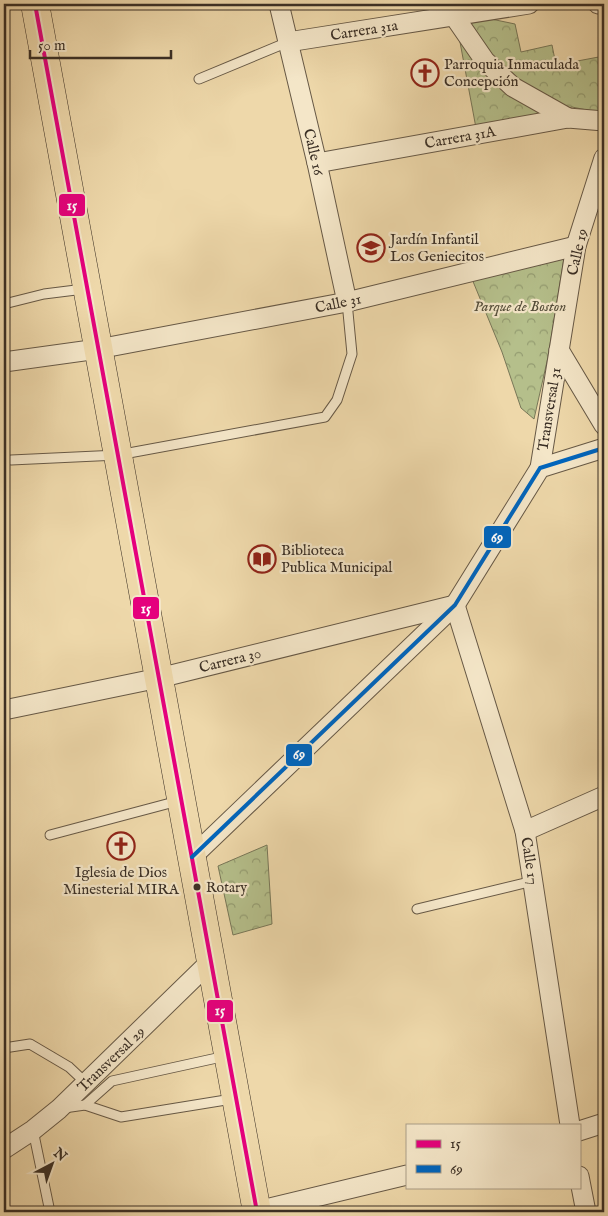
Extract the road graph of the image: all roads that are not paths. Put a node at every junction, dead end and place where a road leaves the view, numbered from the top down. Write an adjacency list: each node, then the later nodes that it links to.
1 (35, 4): 14 (highway)
2 (279, 4): 7 (street, Calle 16)
3 (529, 4): 6 (street, Carrera 31a)
4 (598, 4): 5 (street)
5 (604, 5)
6 (454, 16): 7 (street, Carrera 31a); 9 (street)
7 (288, 42): 8 (lane); 12 (street, Calle 16)
8 (199, 80)
9 (568, 118): 10 (street, Carrera 31A); 12 (street, Carrera 31A)
10 (604, 121)
11 (604, 158): 13 (street, Calle 19)
12 (317, 163): 15 (street, Calle 16)
13 (576, 246): 15 (street, Calle 31); 18 (street, Calle 19)
14 (87, 289): 16 (lane); 17 (highway)
15 (347, 302): 17 (street, Calle 31); 22 (lane)
16 (4, 304)
17 (98, 349): 19 (street, Calle 31); 22 (highway)
18 (559, 350): 20 (street); 24 (street, Transversal 31)
19 (4, 362)
20 (604, 425)
21 (604, 448): 24 (street)
22 (118, 455): 23 (lane); 26 (highway)
23 (11, 460)
24 (540, 468): 25 (street)
25 (454, 606): 26 (street, Carrera 30); 30 (street, Calle 17); 32 (street)
26 (159, 678): 27 (street, Carrera 30); 29 (highway)
27 (4, 710)
28 (604, 796): 30 (street)
29 (182, 800): 31 (lane); 32 (highway)
30 (525, 831): 33 (street, Calle 17)
31 (50, 835)
32 (192, 857): 35 (highway)
33 (533, 881): 34 (lane); 43 (street, Calle 17)
34 (418, 909)
35 (211, 961): 37 (highway); 38 (street, Transversal 29)
36 (4, 1048): 38 (lane)
37 (229, 1055): 39 (highway); 40 (lane)
38 (86, 1083): 41 (street, Transversal 29)
39 (237, 1098): 40 (lane); 50 (highway)
40 (86, 1105): 41 (lane)
41 (59, 1109): 44 (street, Transversal 29)
42 (604, 1123): 45 (street)
43 (570, 1124)
44 (33, 1130): 46 (street, Transversal 29); 49 (lane)
45 (580, 1131)
46 (4, 1149)
47 (406, 1175): 50 (street)
48 (580, 1181): 51 (street)
49 (50, 1212)
50 (256, 1212)
51 (586, 1212)

